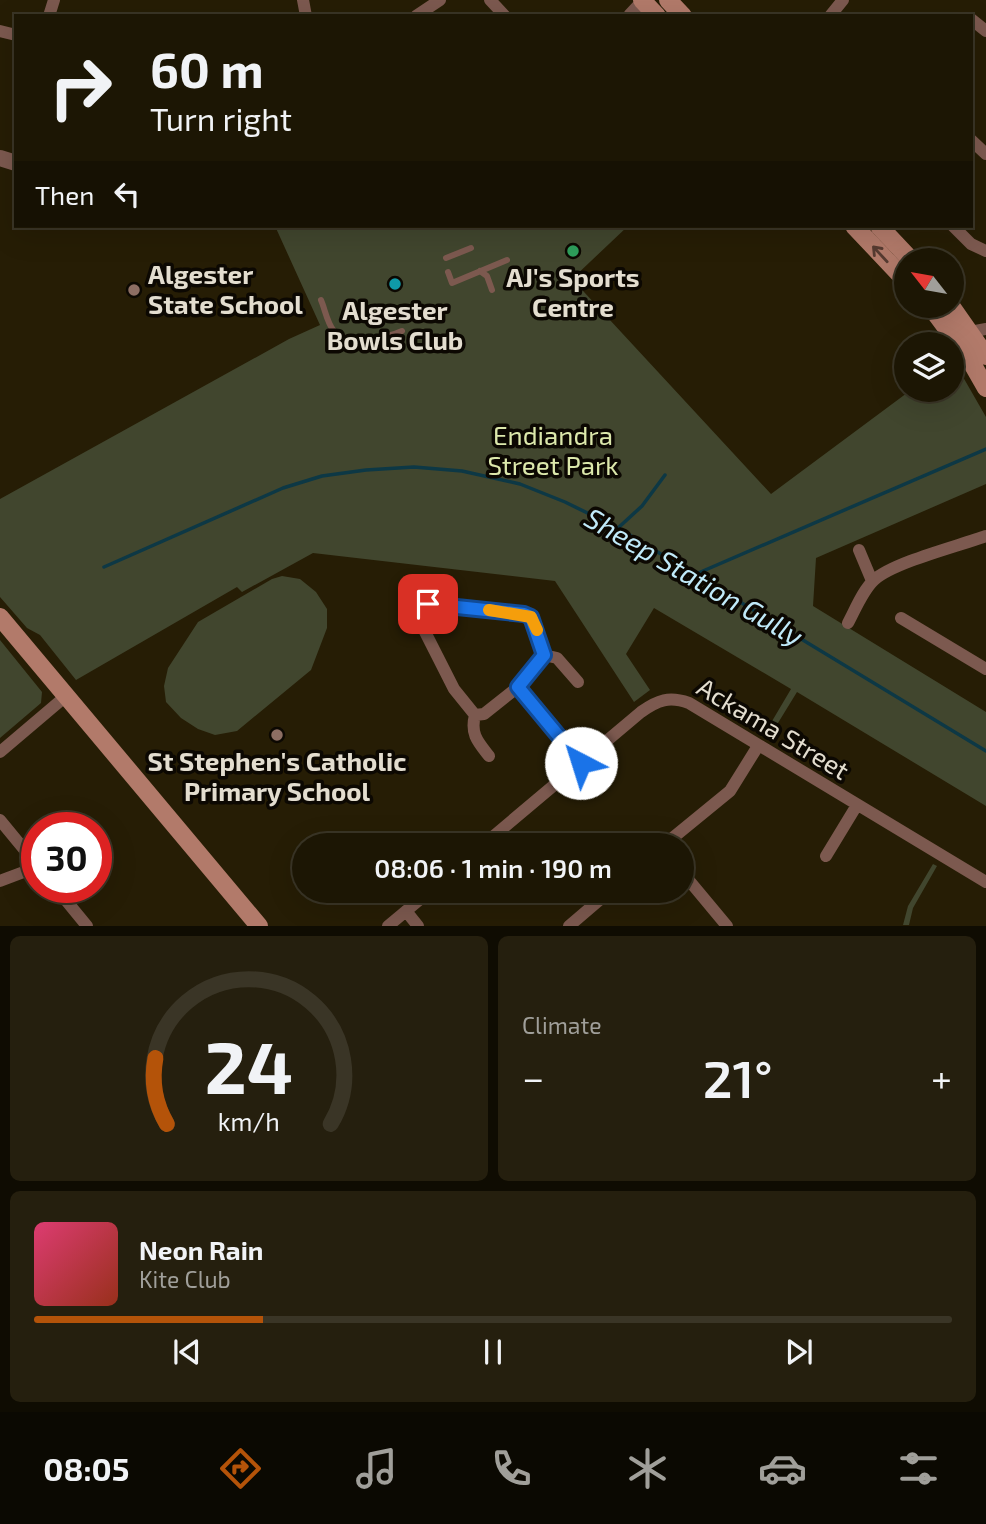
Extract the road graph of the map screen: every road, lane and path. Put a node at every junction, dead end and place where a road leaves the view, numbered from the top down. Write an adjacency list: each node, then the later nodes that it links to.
1 (440, 0): 5 (street)
2 (490, 0): 6 (street)
3 (668, 0): 7 (main road)
4 (843, 0): 8 (street)
5 (419, 14)
6 (503, 14)
7 (681, 14)
8 (832, 14)
9 (973, 142): 10 (street)
10 (986, 154)
11 (855, 228): 19 (main road, one-way to 11)
12 (881, 228): 15 (main road)
13 (955, 228): 16 (street)
14 (471, 248): 17 (lane)
15 (900, 248)
16 (986, 251)
17 (446, 258)
18 (507, 260): 20 (lane)
19 (894, 269)
20 (480, 271): 21 (lane); 22 (lane)
21 (447, 272)
22 (492, 290)
23 (321, 300): 27 (lane)
24 (939, 318): 29 (main road)
25 (964, 318): 26 (main road)
26 (978, 330): 28 (main road)
27 (402, 331)
28 (986, 354)
29 (986, 388)
30 (985, 539): 32 (street)
31 (859, 550): 32 (street)
32 (872, 582): 35 (street)
33 (0, 617): 40 (main road)
34 (901, 618): 37 (street)
35 (848, 623)
36 (544, 655): 38 (street); 39 (street); 41 (street)
37 (986, 668)
38 (578, 682)
39 (518, 687): 41 (street); 45 (street)
40 (66, 696): 43 (street); 62 (main road)
41 (475, 715): 44 (street)
42 (758, 746): 45 (street, Ackama Street); 46 (street, Ackama Street); 49 (street)
43 (0, 752)
44 (489, 757)
45 (581, 763): 48 (street, Ackama Street)
46 (857, 805): 51 (street); 54 (street, Ackama Street)
47 (0, 820): 50 (street)
48 (498, 833)
49 (679, 833)
50 (21, 846)
51 (826, 856)
52 (21, 872): 53 (street)
53 (0, 881)
54 (986, 882)
55 (694, 886): 65 (street)
56 (68, 903): 61 (street)
57 (416, 903): 59 (street)
58 (596, 903): 60 (street)
59 (406, 911): 63 (street); 64 (street)
60 (571, 925)
61 (87, 926)
62 (259, 926)
63 (388, 926)
64 (418, 926)
65 (727, 926)

